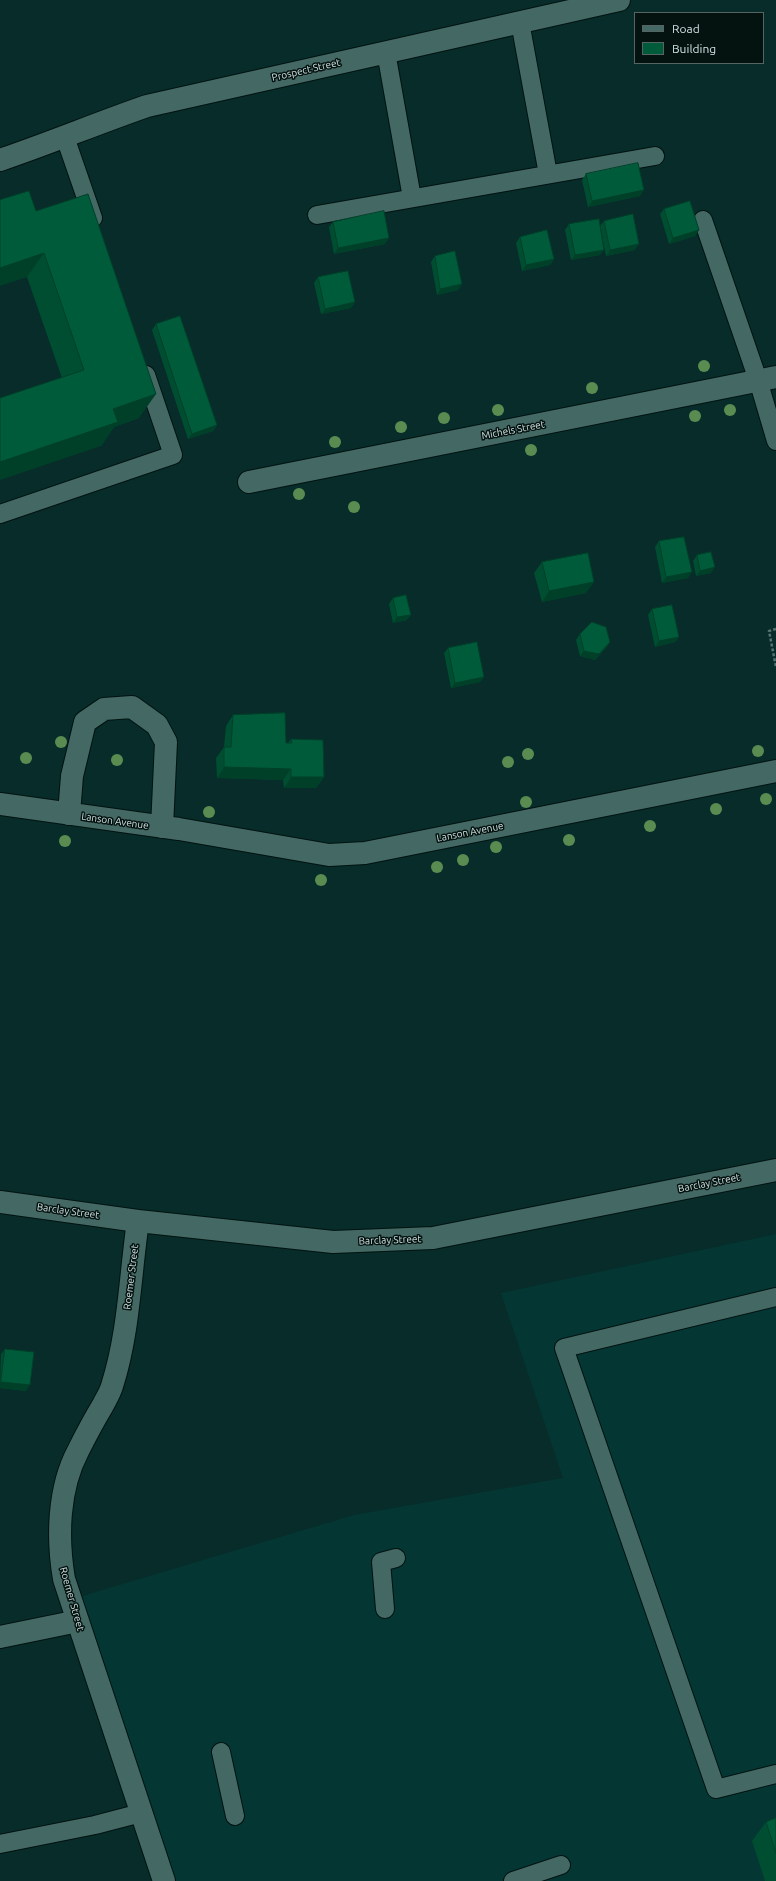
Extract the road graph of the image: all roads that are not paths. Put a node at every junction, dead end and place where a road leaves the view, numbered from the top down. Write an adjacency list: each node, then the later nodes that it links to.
1 (619, 0): 2 (street, Prospect Street)
2 (520, 22): 3 (street, Prospect Street); 7 (lane)
3 (386, 52): 4 (street, Prospect Street); 8 (lane)
4 (65, 137): 6 (street, Prospect Street); 11 (lane)
5 (655, 156): 7 (lane)
6 (0, 160)
7 (548, 174): 8 (lane)
8 (412, 198): 9 (lane)
9 (317, 215)
10 (703, 220): 13 (lane)
11 (98, 234)
12 (141, 360): 16 (lane)
13 (767, 379): 14 (lane); 15 (street, Michels Street)
14 (776, 441)
15 (249, 482)
16 (0, 514)
17 (776, 771): 20 (street, Lanson Avenue)
18 (0, 804): 19 (street, Lanson Avenue)
19 (69, 814): 20 (street, Lanson Avenue); 20 (street, Lanson Avenue)
20 (162, 827)
21 (776, 1170): 23 (street, Barclay Street)
22 (0, 1202): 23 (street, Barclay Street)
23 (138, 1221): 27 (street, Roemer Street)
24 (776, 1298): 30 (lane)
25 (396, 1558): 26 (lane)
26 (385, 1609)
27 (78, 1621): 28 (street); 31 (street, Roemer Street)
28 (0, 1637)
29 (222, 1752): 32 (lane)
30 (776, 1774)
31 (141, 1813): 33 (lane); 35 (street, Roemer Street)
32 (235, 1816)
33 (0, 1844)
34 (561, 1865): 36 (lane)
35 (164, 1881)
36 (513, 1881)

